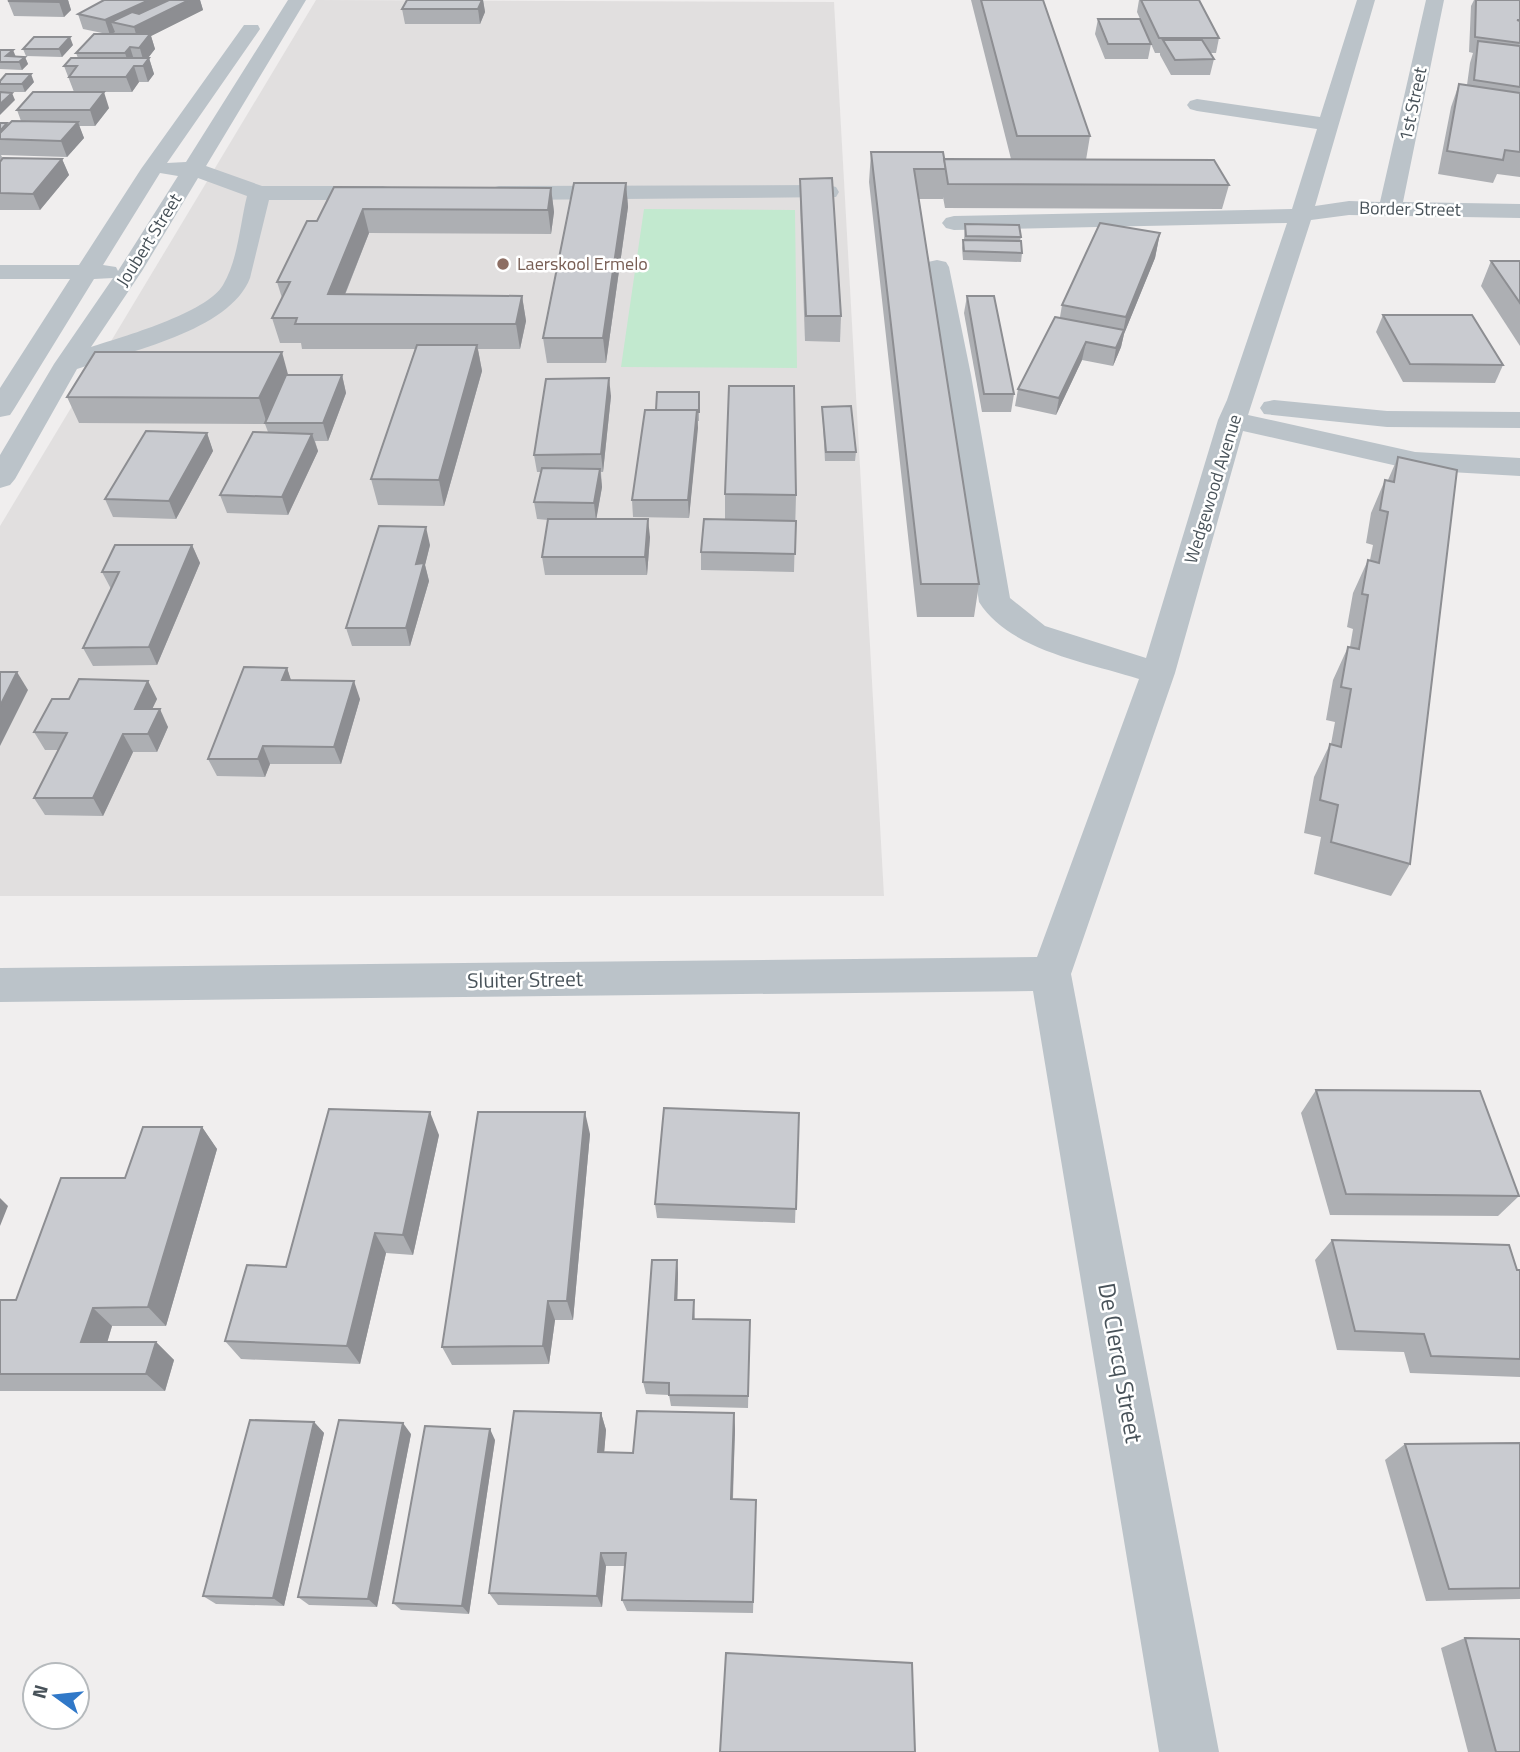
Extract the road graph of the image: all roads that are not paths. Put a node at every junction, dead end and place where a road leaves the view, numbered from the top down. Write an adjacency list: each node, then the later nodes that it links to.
1 (297, 0): 8 (street, Joubert Street)
2 (1366, 0): 6 (street, Wedgewood Avenue)
3 (1435, 0): 13 (street, 1st Street)
4 (262, 11): 7 (street, Joubert Street)
5 (1197, 105): 6 (street)
6 (1327, 124): 15 (street, Wedgewood Avenue)
7 (152, 169): 8 (street); 20 (street, Joubert Street)
8 (194, 169): 10 (street); 18 (street, Joubert Street)
9 (828, 192): 12 (street)
10 (259, 193): 11 (street); 21 (street)
11 (398, 193)
12 (481, 193)
13 (1390, 208): 14 (street, Border Street); 15 (street, Border Street)
14 (1520, 211)
15 (1301, 215): 16 (street, Border Street); 23 (street, Wedgewood Avenue)
16 (954, 223)
17 (937, 267): 27 (street)
18 (130, 271): 20 (street); 21 (street, Joubert Street)
19 (0, 272): 20 (street)
20 (88, 272): 22 (street, Joubert Street)
21 (67, 363): 26 (street, Joubert Street)
22 (0, 410)
23 (1236, 410): 24 (street); 25 (street); 27 (street, Wedgewood Avenue)
24 (1520, 420)
25 (1520, 467)
26 (0, 479)
27 (1158, 673): 28 (street, Wedgewood Avenue)
28 (1051, 974): 29 (street, Sluiter Street); 30 (street, De Clercq Street)
29 (0, 985)
30 (1189, 1752)

